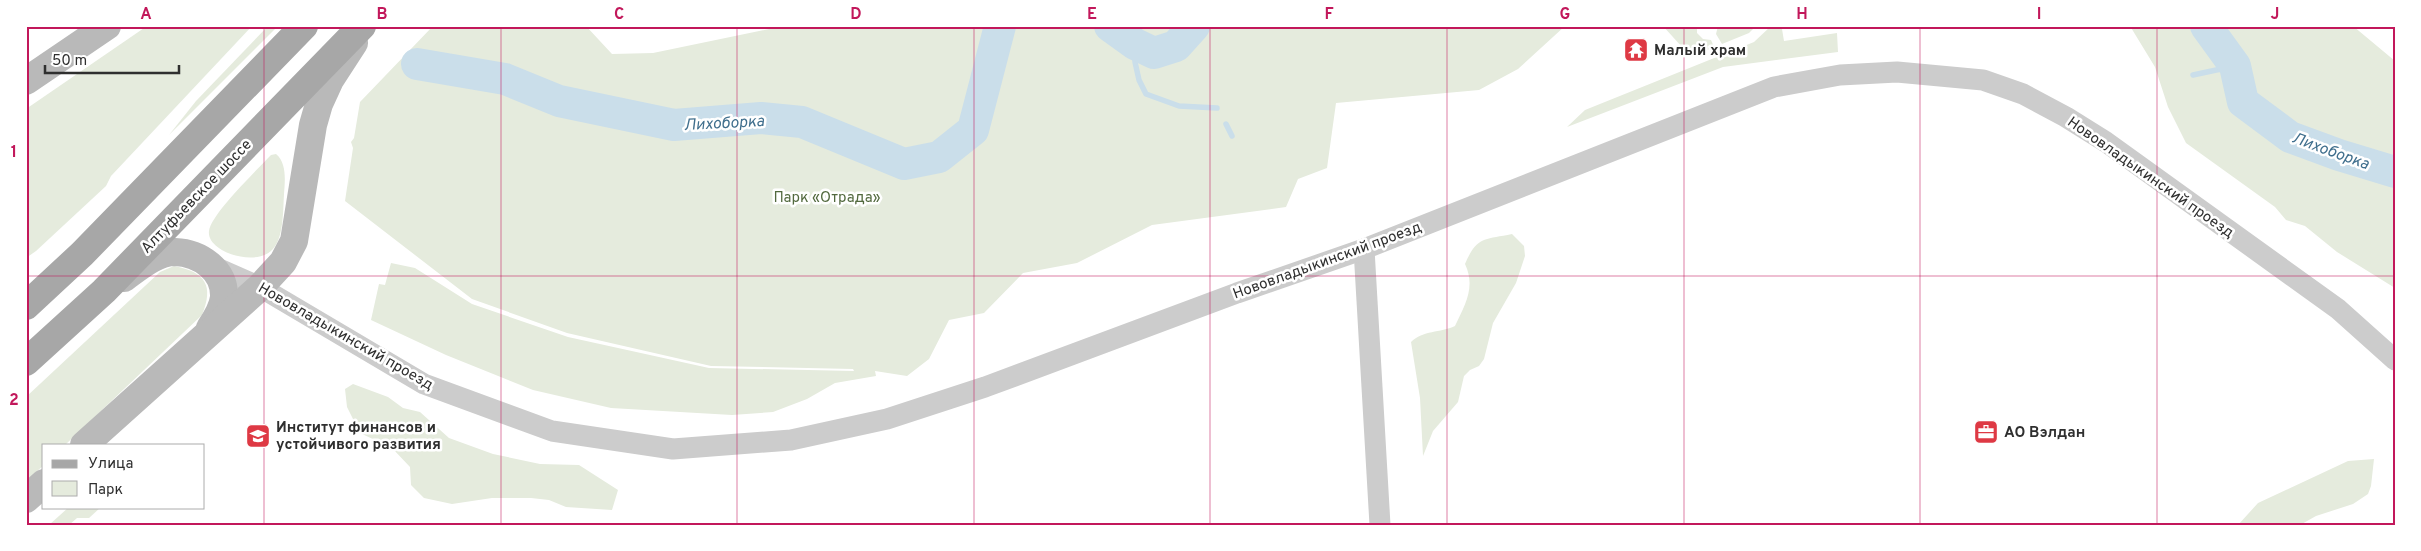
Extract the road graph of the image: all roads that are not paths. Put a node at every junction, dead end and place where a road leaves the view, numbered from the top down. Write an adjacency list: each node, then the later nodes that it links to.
1 (107, 26): 4 (main road)
2 (304, 26): 9 (main road)
3 (363, 26): 7 (main road); 8 (main road, Алтуфьевское шоссе)
4 (26, 81)
5 (1364, 249): 7 (street, Нововладыкинский проезд); 11 (street, Нововладыкинский проезд); 16 (street)
6 (208, 264): 7 (street, Нововладыкинский проезд); 8 (main road); 10 (main road)
7 (260, 287): 10 (main road)
8 (104, 291): 12 (main road, Алтуфьевское шоссе)
9 (26, 306)
10 (208, 332): 13 (main road)
11 (2395, 360)
12 (26, 362)
13 (85, 444)
14 (42, 484): 15 (main road)
15 (26, 499)
16 (1380, 525)

